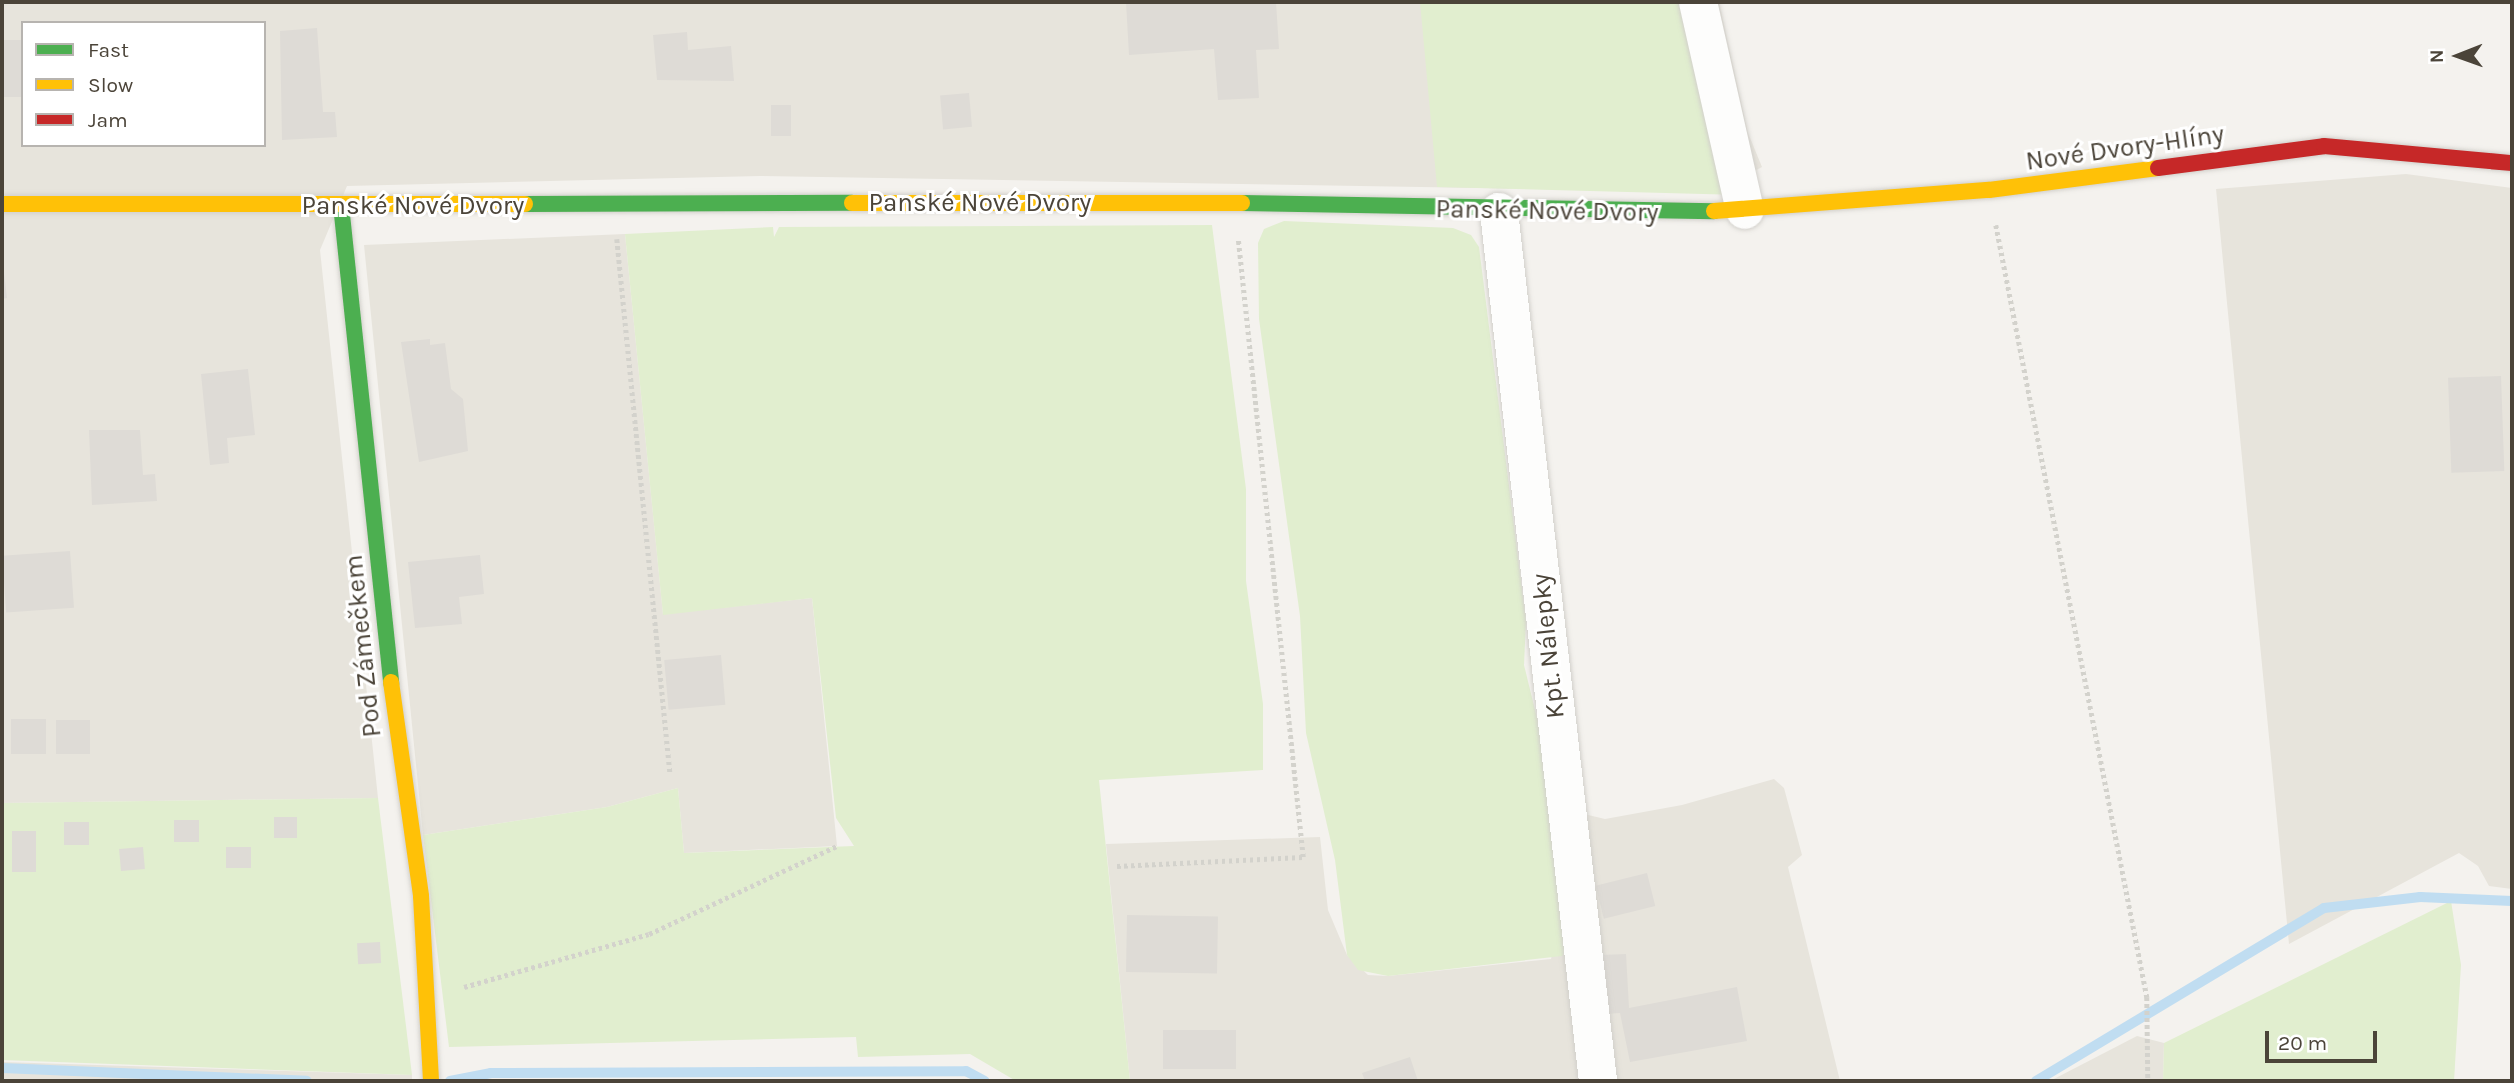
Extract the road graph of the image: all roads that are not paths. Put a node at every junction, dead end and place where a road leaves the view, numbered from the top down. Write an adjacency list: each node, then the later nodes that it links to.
1 (1698, 2): 5 (street)
2 (2512, 163): 5 (street, Nové Dvory-Hlíny)
3 (2, 204): 4 (street, Panské Nové Dvory)
4 (341, 205): 6 (street, Panské Nové Dvory); 7 (street, Pod Zámečkem)
5 (1745, 210): 6 (street, Panské Nové Dvory)
6 (1499, 212): 8 (street, Kpt. Nálepky)
7 (431, 1081)
8 (1598, 1081)

